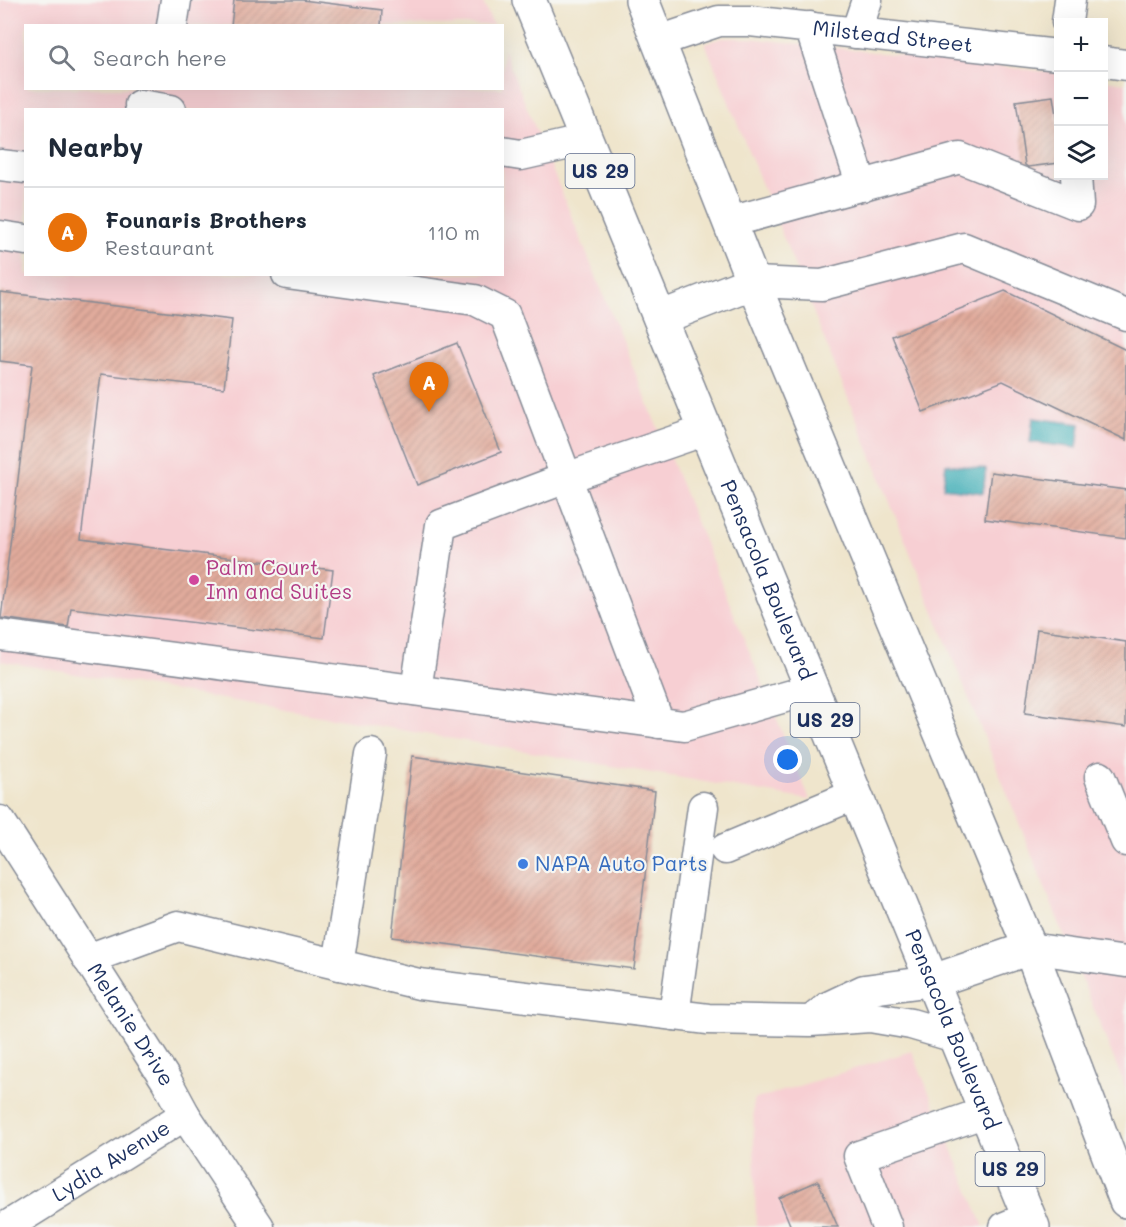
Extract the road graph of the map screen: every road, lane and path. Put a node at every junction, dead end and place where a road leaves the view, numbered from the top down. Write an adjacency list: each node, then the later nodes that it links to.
1 (176, 0): 7 (street)
2 (529, 0): 16 (main road, Pensacola Boulevard / US 29)
3 (642, 0): 10 (main road)
4 (867, 0): 9 (street)
5 (1070, 0): 6 (street)
6 (1068, 18)
7 (172, 24)
8 (810, 27): 9 (street, Milstead Street); 10 (street, Milstead Street); 21 (street)
9 (856, 33): 11 (street, Milstead Street)
10 (659, 41): 22 (main road)
11 (1054, 55)
12 (1108, 63): 13 (street)
13 (1126, 65)
14 (141, 101): 15 (street)
15 (164, 108)
16 (587, 140): 17 (street); 28 (main road, Pensacola Boulevard / US 29)
17 (504, 152)
18 (0, 165): 19 (street)
19 (24, 168)
20 (1076, 180): 21 (street)
21 (862, 186): 22 (street)
22 (730, 222): 26 (main road)
23 (0, 236): 24 (street)
24 (24, 240)
25 (301, 276): 30 (street)
26 (753, 282): 27 (street); 28 (main road); 42 (main road)
27 (1126, 315)
28 (660, 318): 29 (main road, Pensacola Boulevard / US 29)
29 (706, 430): 30 (street); 32 (main road, Pensacola Boulevard / US 29)
30 (566, 478): 33 (street); 34 (street)
31 (0, 635): 33 (street)
32 (813, 689): 34 (street); 37 (main road, Pensacola Boulevard / US 29)
33 (416, 690): 34 (street)
34 (659, 723)
35 (371, 754): 45 (street)
36 (1126, 782): 40 (street)
37 (856, 794): 41 (street); 46 (main road, Pensacola Boulevard / US 29)
38 (703, 807): 47 (street)
39 (0, 821): 43 (street, Melanie Drive)
40 (1126, 841)
41 (725, 849)
42 (1030, 948): 44 (street); 46 (main road); 52 (main road)
43 (88, 959): 45 (street); 51 (street, Melanie Drive)
44 (1126, 962)
45 (338, 964): 47 (street)
46 (933, 981): 48 (street); 49 (main road, Pensacola Boulevard / US 29)
47 (674, 1015): 48 (street)
48 (810, 1022): 49 (street)
49 (955, 1036): 50 (main road, Pensacola Boulevard / US 29)
50 (986, 1112): 53 (main road, Pensacola Boulevard / US 29); 56 (street)
51 (185, 1115): 54 (street, Lydia Avenue); 55 (street, Melanie Drive)
52 (1122, 1181)
53 (1023, 1224)
54 (6, 1227)
55 (259, 1227)
56 (887, 1227)

